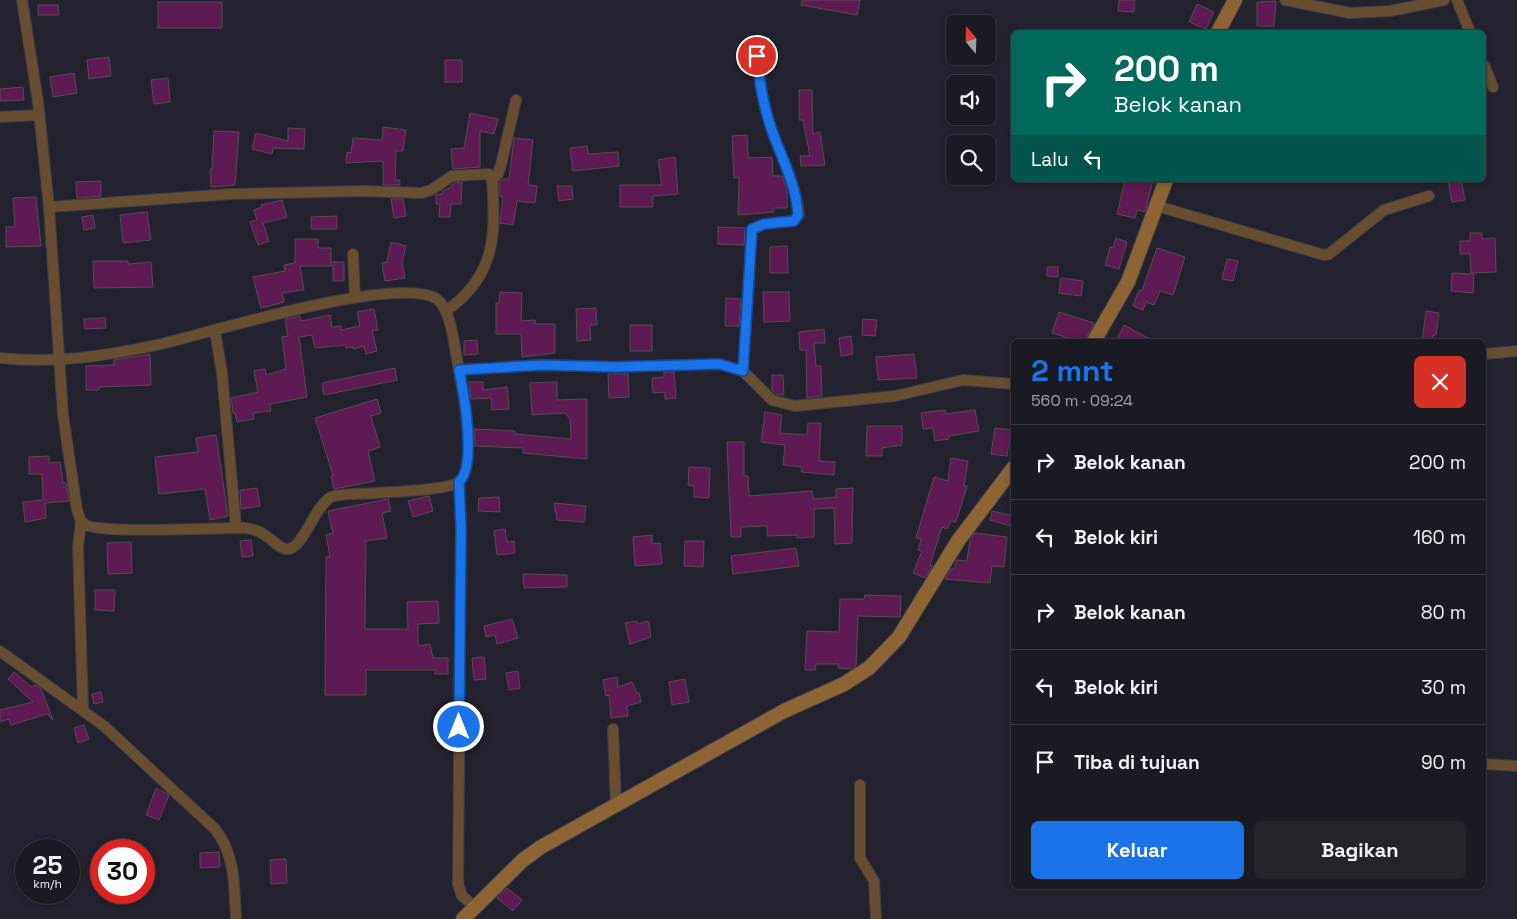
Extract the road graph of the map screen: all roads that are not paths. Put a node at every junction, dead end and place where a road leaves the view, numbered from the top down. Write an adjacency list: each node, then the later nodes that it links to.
1 (22, 0): 12 (street)
2 (1235, 0): 6 (street)
3 (1285, 0): 4 (street)
4 (1444, 0)
5 (1456, 0): 7 (street)
6 (1219, 30)
7 (1469, 30)
8 (757, 56): 29 (street)
9 (1486, 70): 10 (street)
10 (1493, 87)
11 (516, 100): 14 (street)
12 (39, 114): 13 (street); 18 (street)
13 (0, 118)
14 (492, 180): 18 (street); 21 (street)
15 (1165, 182): 17 (street)
16 (1429, 196): 17 (street)
17 (1157, 206): 23 (street)
18 (49, 207): 27 (street)
19 (353, 254): 20 (street)
20 (355, 297): 21 (street); 22 (street)
21 (446, 311): 28 (street)
22 (215, 331): 27 (street); 34 (street)
23 (1095, 339)
24 (1517, 351): 25 (street)
25 (1486, 354)
26 (0, 358): 27 (street)
27 (59, 361): 33 (street)
28 (459, 370): 29 (street); 32 (street)
29 (743, 371): 30 (street)
30 (1011, 384)
31 (1011, 471): 41 (street)
32 (459, 482): 34 (street); 42 (street)
33 (81, 521): 34 (street); 36 (street)
34 (236, 527)
35 (0, 651): 36 (street)
36 (83, 709): 43 (street)
37 (613, 729): 41 (street)
38 (1486, 764): 39 (street)
39 (1517, 766)
40 (860, 785): 45 (street)
41 (616, 806): 42 (street)
42 (475, 907): 44 (street)
43 (236, 919)
44 (464, 919)
45 (876, 919)

